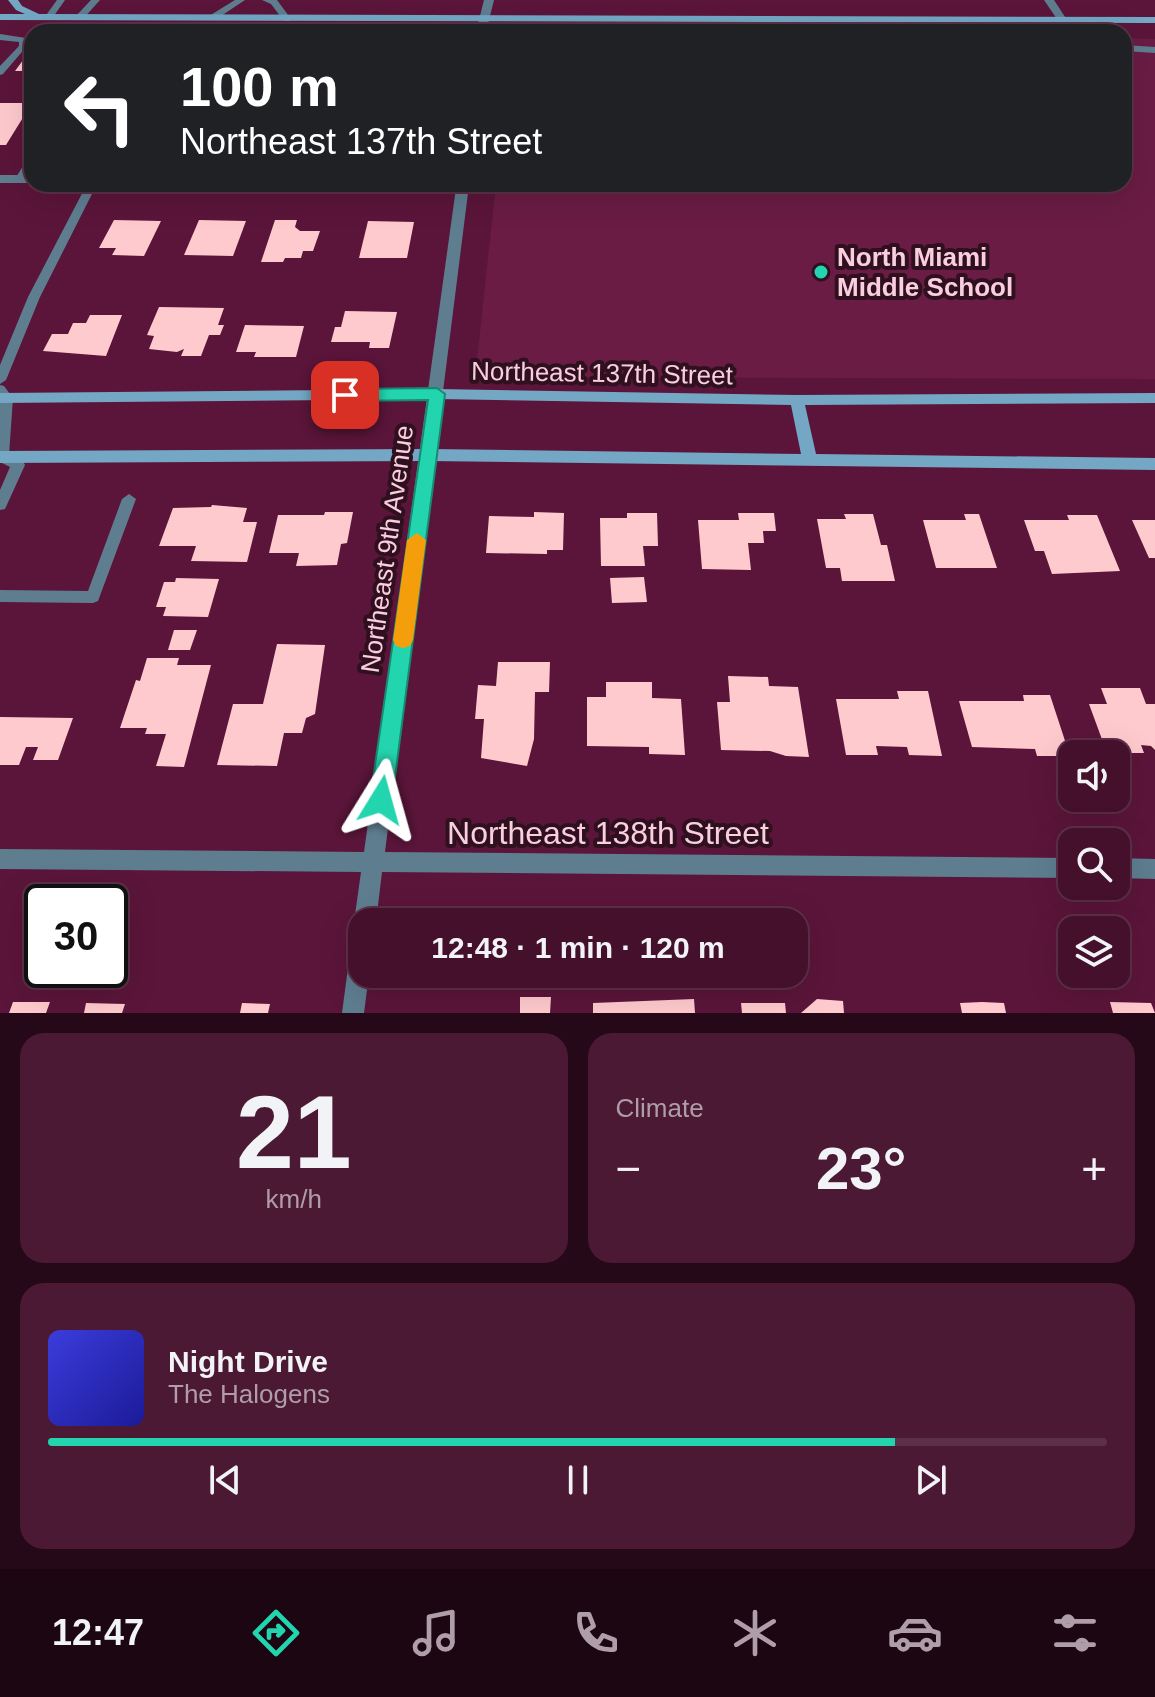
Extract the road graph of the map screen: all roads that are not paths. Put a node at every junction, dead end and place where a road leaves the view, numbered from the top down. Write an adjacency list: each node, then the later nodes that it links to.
1 (13, 0): 9 (street)
2 (61, 0): 9 (lane)
3 (96, 0): 10 (lane)
4 (241, 0): 11 (lane)
5 (266, 0): 12 (lane)
6 (489, 0): 13 (street)
7 (1049, 0): 14 (street)
8 (0, 18): 9 (street)
9 (44, 18): 10 (street)
10 (79, 18): 11 (street)
11 (212, 18): 12 (street)
12 (287, 19): 13 (street)
13 (482, 19): 14 (street); 16 (street)
14 (1058, 20): 15 (street); 17 (lane)
15 (1155, 20)
16 (482, 24)
17 (1059, 24)
18 (0, 37): 21 (lane)
19 (1132, 49): 20 (lane)
20 (1155, 50)
21 (0, 72)
22 (0, 179): 23 (street)
23 (24, 179)
24 (88, 192): 26 (lane)
25 (462, 192): 27 (street, Northeast 9th Avenue)
26 (0, 380)
27 (437, 394): 28 (street, Northeast 137th Street); 30 (street, Northeast 137th Street); 31 (street, Northeast 9th Avenue)
28 (2, 395): 32 (lane)
29 (1155, 398): 30 (street, Northeast 137th Street)
30 (797, 400): 33 (street)
31 (429, 455): 32 (street); 33 (street); 39 (street, Northeast 9th Avenue)
32 (1, 457): 36 (lane)
33 (809, 457): 34 (street)
34 (1155, 464)
35 (129, 499): 37 (lane)
36 (0, 505)
37 (0, 596)
38 (0, 859): 39 (street, Northeast 138th Street)
39 (372, 863): 40 (street, Northeast 138th Street); 43 (street, Northeast 9th Avenue)
40 (1058, 868)
41 (1130, 868): 42 (street)
42 (1155, 869)
43 (367, 908)
44 (356, 988): 45 (street)
45 (353, 1013)

